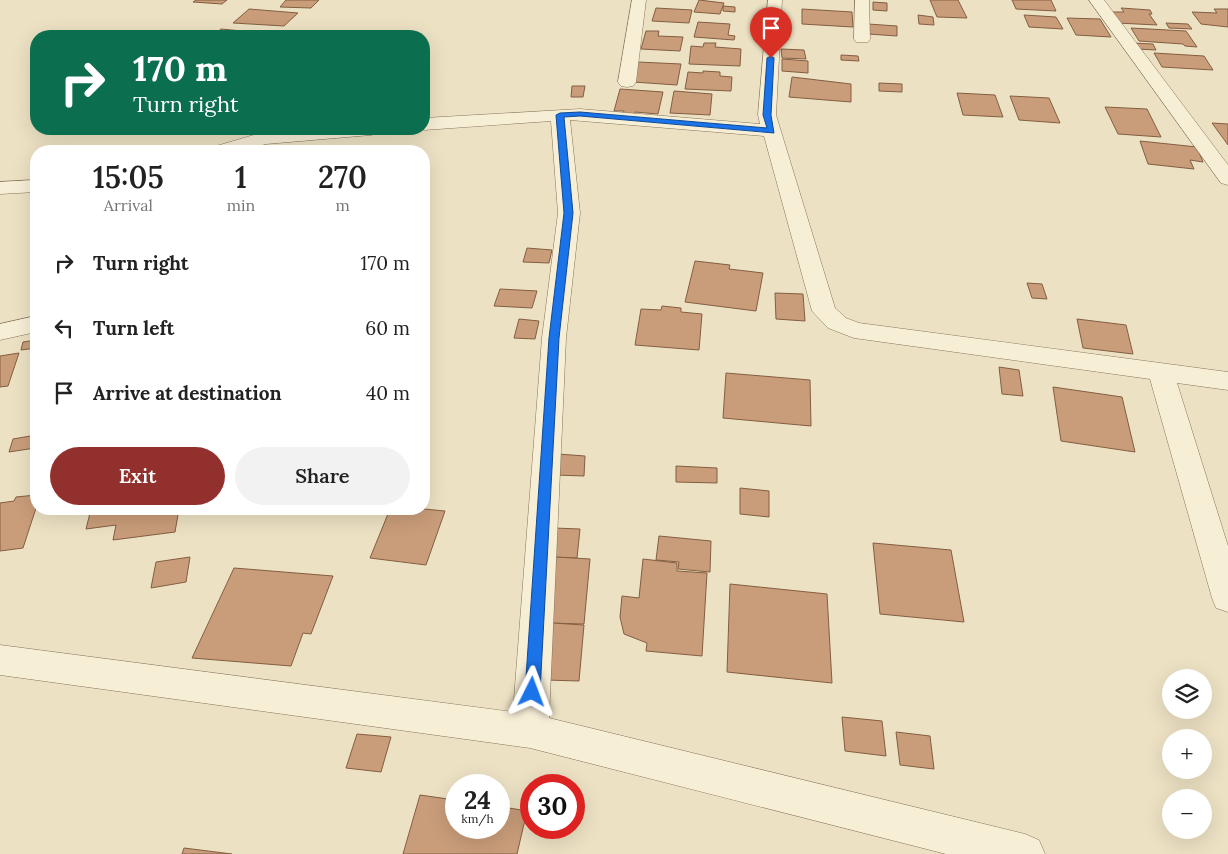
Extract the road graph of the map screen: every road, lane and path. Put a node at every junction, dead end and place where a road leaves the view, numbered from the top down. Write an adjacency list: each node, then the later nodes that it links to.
1 (639, 0): 6 (street)
2 (775, 0): 9 (street)
3 (862, 0): 5 (street)
4 (1096, 0): 12 (street)
5 (862, 39)
6 (627, 82)
7 (560, 115): 8 (street); 9 (street); 21 (street)
8 (430, 124)
9 (772, 131): 17 (street)
10 (300, 135): 11 (street)
11 (240, 145)
12 (1228, 179)
13 (30, 186): 14 (street)
14 (0, 188)
15 (30, 325): 16 (street)
16 (0, 332)
17 (1161, 372): 18 (street); 19 (street)
18 (1228, 381)
19 (1228, 598)
20 (0, 660): 21 (street)
21 (530, 731): 22 (street)
22 (1025, 854)

